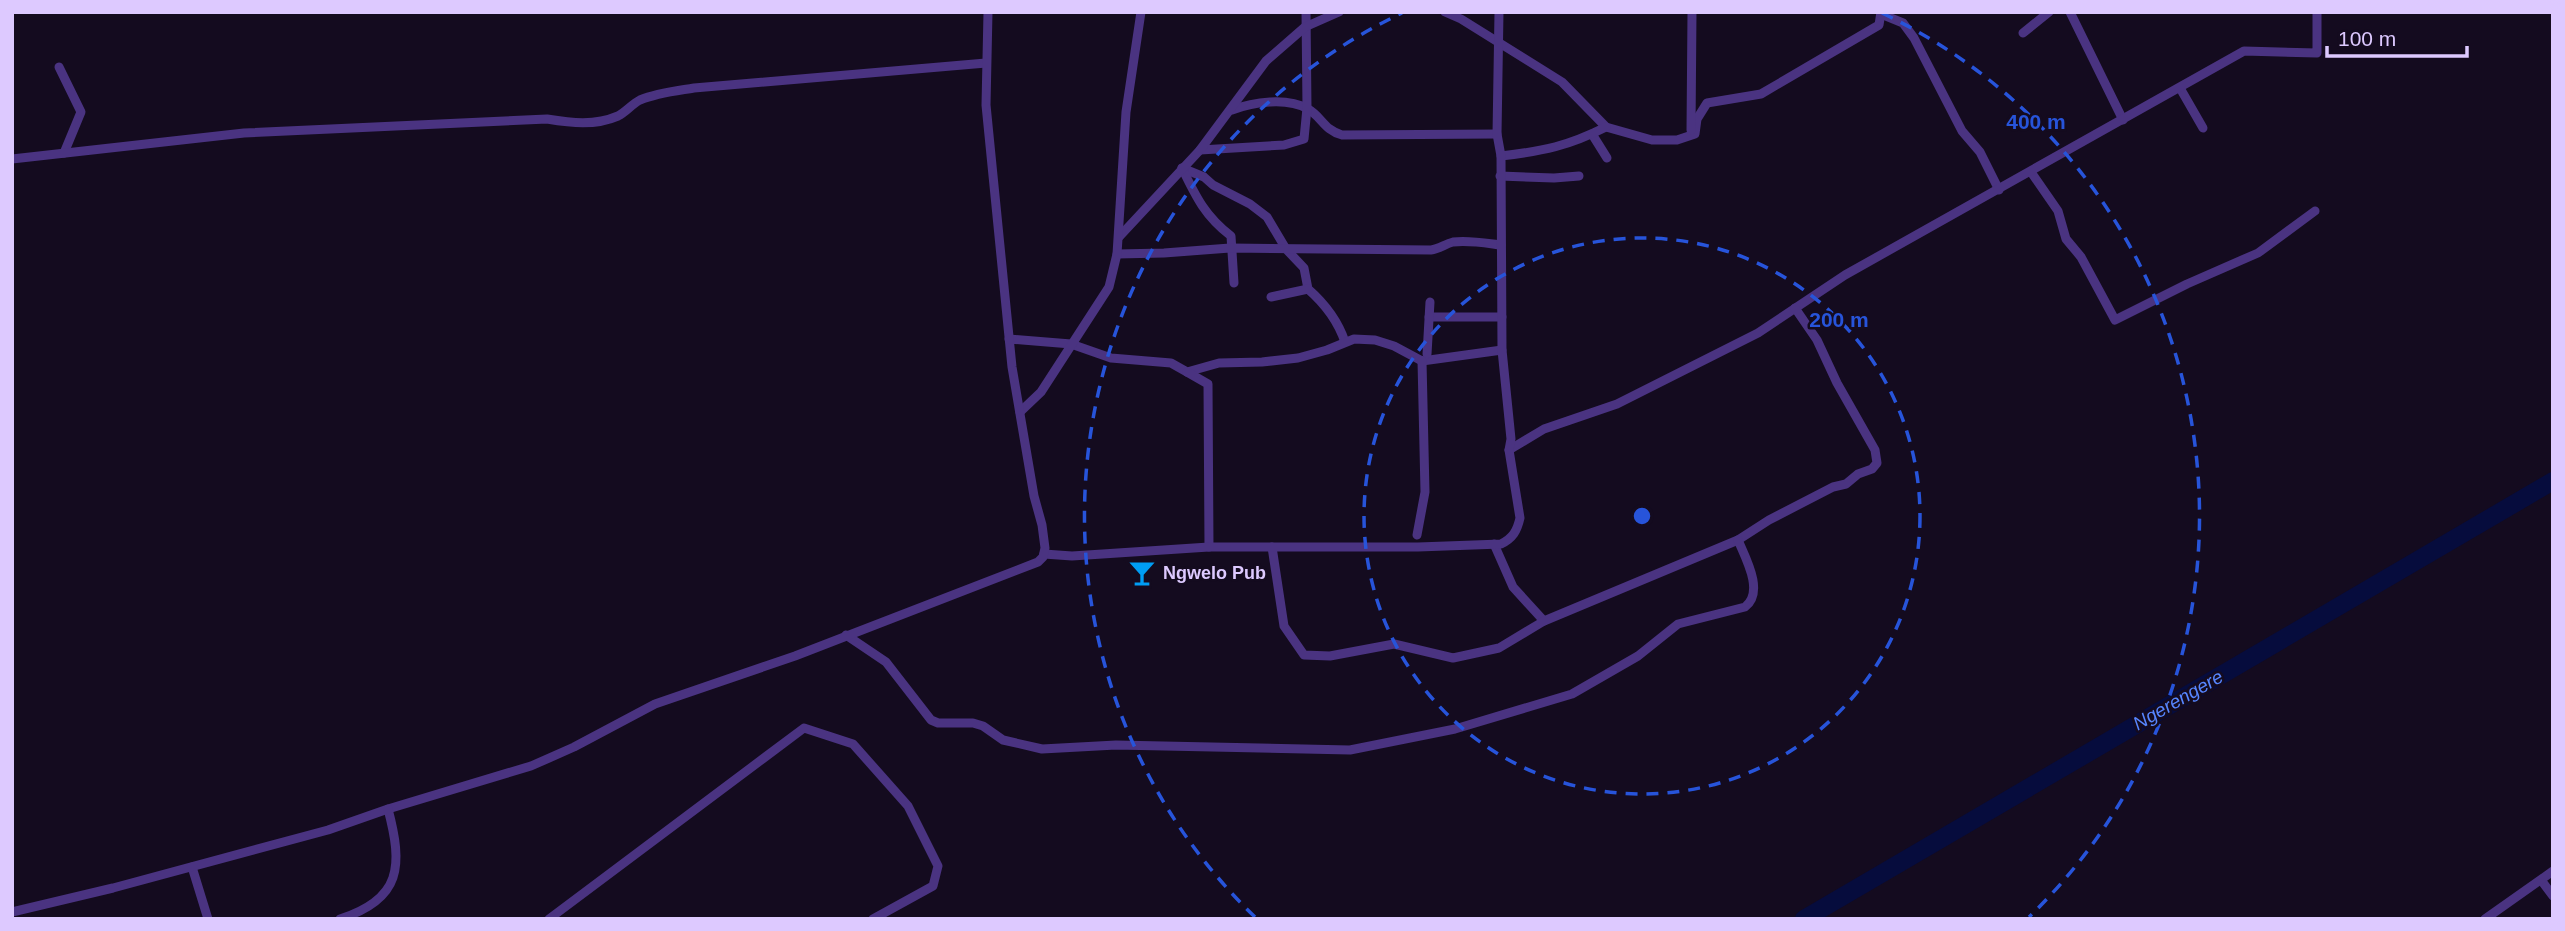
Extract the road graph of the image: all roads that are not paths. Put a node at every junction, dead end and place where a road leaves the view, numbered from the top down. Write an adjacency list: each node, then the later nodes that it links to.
1 (988, 12): 15 (street)
2 (1141, 12): 37 (street)
3 (1306, 12): 12 (street)
4 (1339, 12): 12 (street)
5 (1445, 12): 14 (street)
6 (1499, 12): 14 (street)
7 (2049, 12): 13 (street)
8 (2070, 12): 20 (street)
9 (2317, 12): 17 (street)
10 (1881, 13): 25 (street); 35 (street)
11 (1690, 15): 25 (street)
12 (1305, 27): 18 (street); 19 (street)
13 (2024, 33)
14 (1498, 44): 21 (street); 23 (street)
15 (986, 62): 27 (street); 49 (street)
16 (59, 67): 27 (street)
17 (2180, 88): 20 (street); 22 (street)
18 (1307, 108): 19 (street); 23 (street); 26 (street)
19 (1230, 111): 26 (street)
20 (2123, 120): 32 (street)
21 (1606, 127): 24 (street); 25 (street)
22 (2203, 128)
23 (1497, 134): 28 (street)
24 (1592, 134): 28 (street); 29 (street)
25 (1691, 135)
26 (1200, 150): 31 (street)
27 (64, 153): 30 (street)
28 (1501, 156): 33 (street)
29 (1607, 158)
30 (12, 159)
31 (1182, 168): 37 (street); 39 (street); 40 (street)
32 (2031, 172): 35 (street); 36 (street)
33 (1500, 176): 34 (street); 38 (street)
34 (1579, 176)
35 (1998, 190): 46 (street)
36 (2315, 211)
37 (1118, 238): 41 (street)
38 (1501, 245): 40 (street); 48 (street)
39 (1233, 248): 40 (street); 41 (street); 42 (street)
40 (1286, 249): 43 (street)
41 (1117, 254): 51 (street)
42 (1234, 283)
43 (1308, 289): 44 (street); 50 (street)
44 (1271, 297)
45 (1430, 302): 47 (street)
46 (1795, 308): 56 (street); 58 (street)
47 (1429, 317): 48 (street); 53 (street)
48 (1502, 317): 52 (street)
49 (1009, 339): 51 (street); 55 (street)
50 (1345, 342): 53 (street); 54 (street)
51 (1071, 344): 54 (street); 55 (street)
52 (1502, 350): 53 (street); 56 (street)
53 (1425, 357): 57 (street)
54 (1187, 372): 60 (street)
55 (1020, 412): 62 (street)
56 (1509, 450): 59 (street)
57 (1417, 536)
58 (1738, 540): 63 (street); 64 (street)
59 (1494, 544): 61 (street); 63 (street)
60 (1209, 547): 61 (street); 62 (street)
61 (1272, 547): 63 (street)
62 (1044, 554): 64 (street)
63 (1544, 621)
64 (846, 635): 65 (street)
65 (388, 809): 66 (street); 72 (street)
66 (192, 867): 70 (street); 71 (street)
67 (2553, 872): 68 (street)
68 (2541, 880): 69 (street); 75 (street)
69 (2553, 896)
70 (12, 912)
71 (208, 919)
72 (340, 919)
73 (549, 919): 74 (street)
74 (873, 919)
75 (2486, 919)

